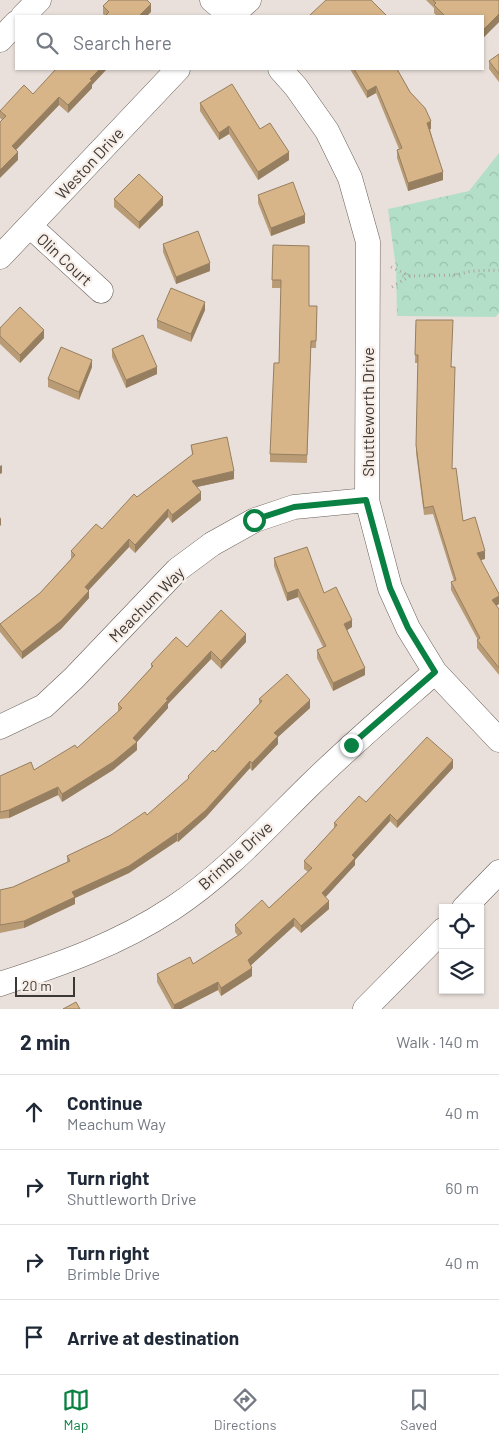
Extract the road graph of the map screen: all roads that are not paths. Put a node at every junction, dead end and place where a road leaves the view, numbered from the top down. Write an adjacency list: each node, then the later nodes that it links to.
1 (39, 0): 4 (street)
2 (212, 0): 5 (street)
3 (249, 0): 6 (street)
4 (24, 15)
5 (230, 15)
6 (232, 15)
7 (15, 24): 8 (street)
8 (0, 40)
9 (177, 70): 11 (street, Weston Drive)
10 (281, 70): 14 (street, Shuttleworth Drive)
11 (30, 226): 12 (street, Weston Drive); 13 (street, Olin Court)
12 (0, 257)
13 (101, 291)
14 (366, 500): 15 (street, Shuttleworth Drive); 16 (street, Meachum Way)
15 (435, 672): 17 (street, Shuttleworth Drive); 21 (street, Brimble Drive)
16 (0, 727)
17 (499, 740)
18 (499, 872): 19 (street)
19 (468, 904)
20 (439, 934): 22 (street)
21 (0, 984)
22 (365, 1009)

